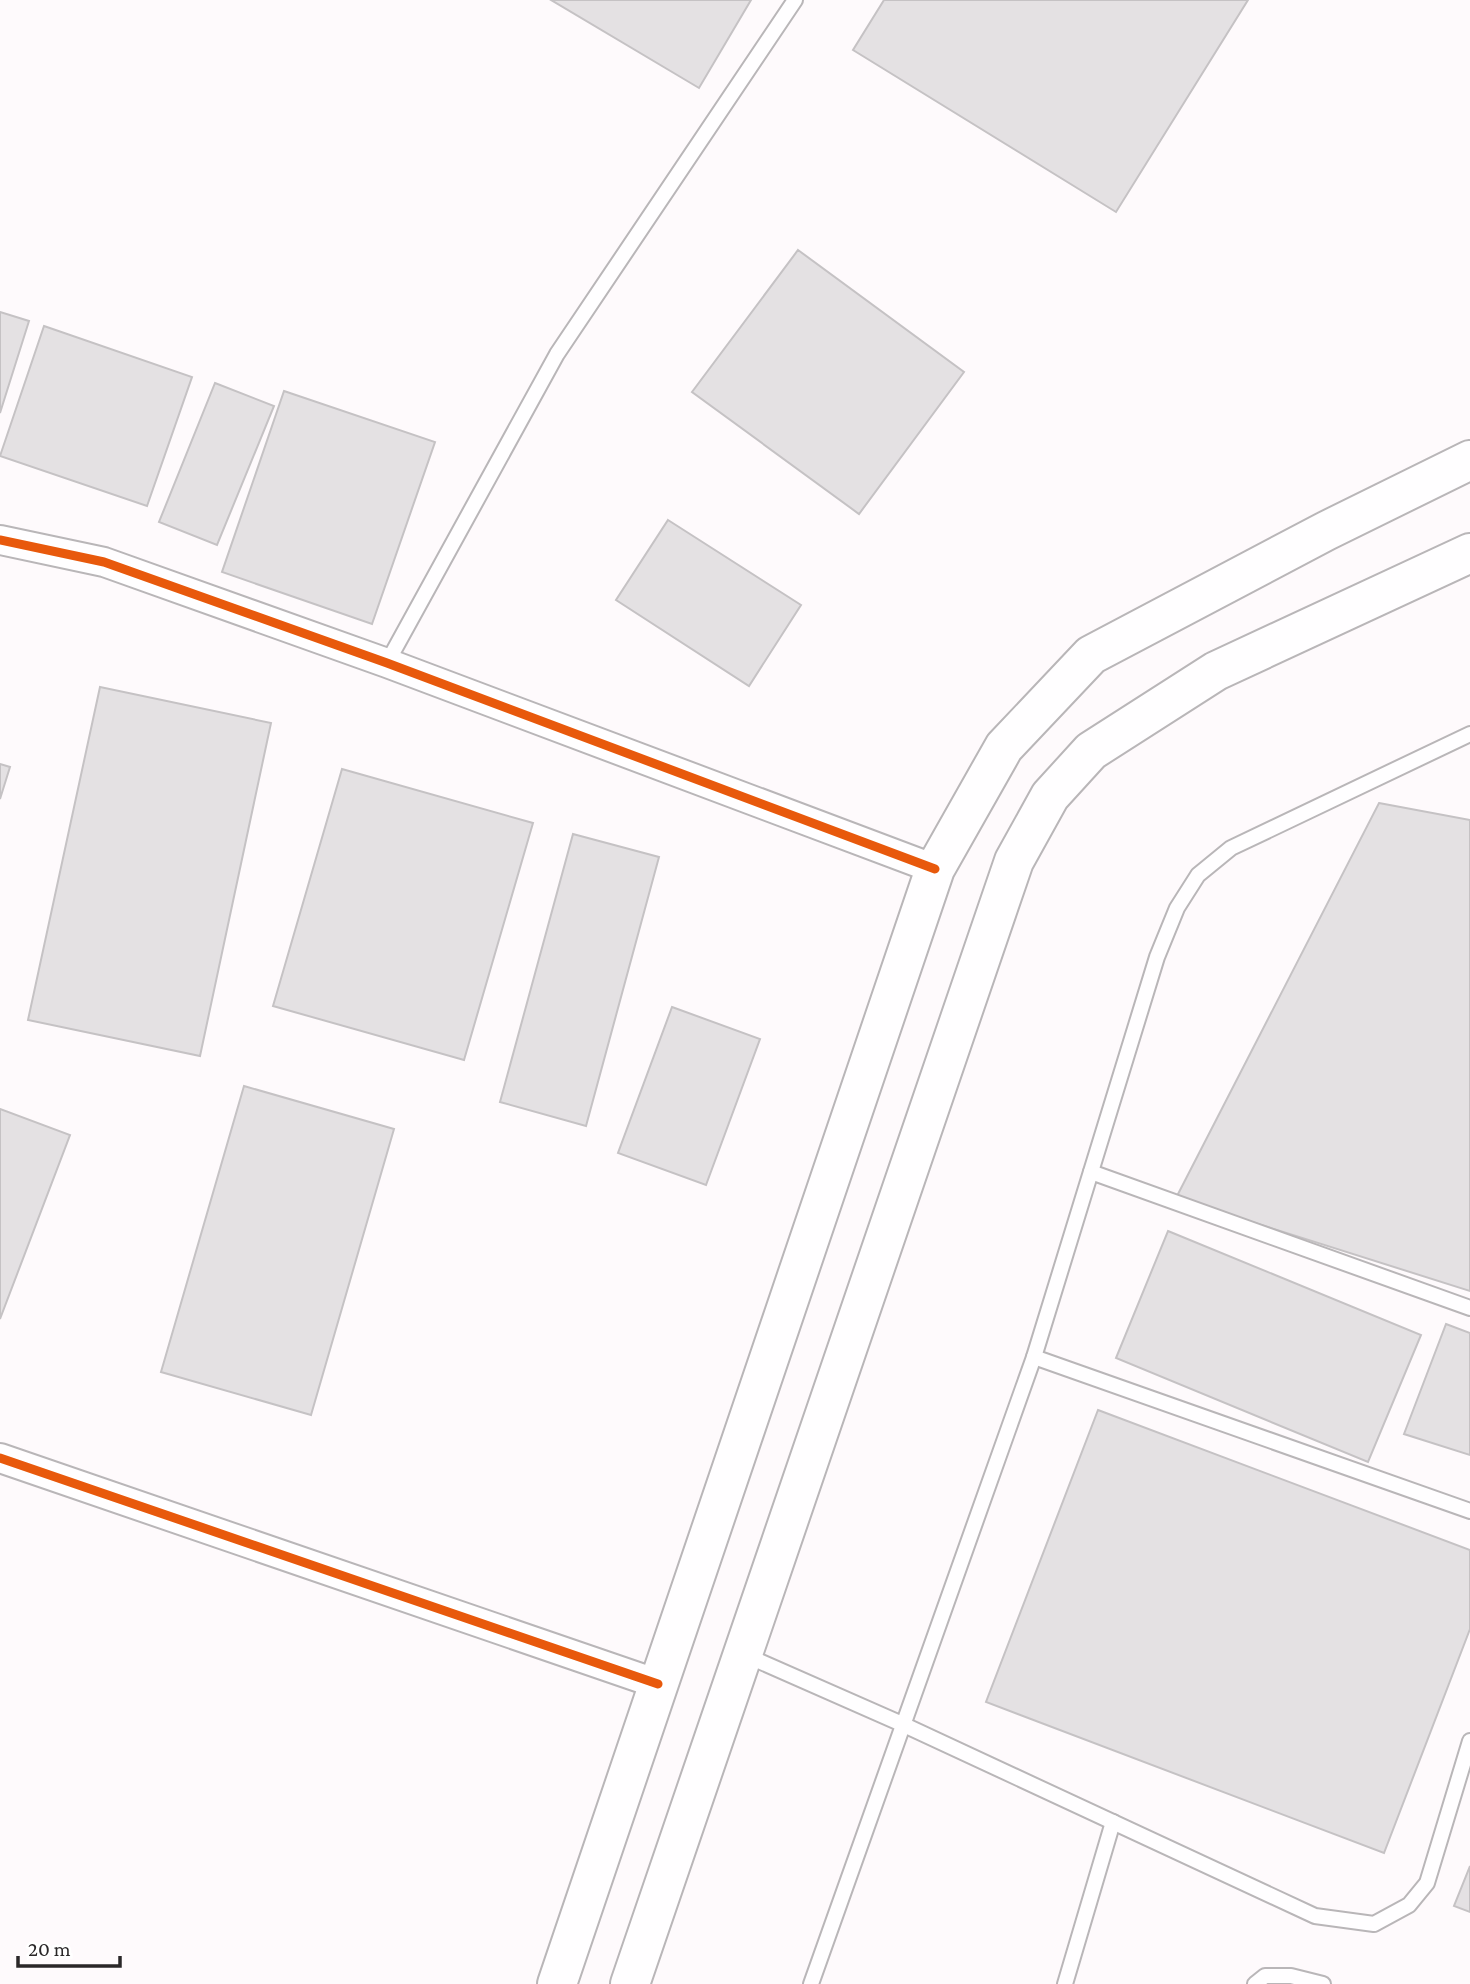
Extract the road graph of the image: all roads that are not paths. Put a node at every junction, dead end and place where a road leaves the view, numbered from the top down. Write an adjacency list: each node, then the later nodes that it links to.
1 (795, 0): 5 (lane)
2 (1470, 460): 7 (main road)
3 (0, 540): 5 (street)
4 (1464, 561): 13 (main road)
5 (387, 663): 7 (street)
6 (1470, 734): 8 (lane)
7 (935, 869): 14 (main road)
8 (1091, 1172): 9 (lane); 10 (lane)
9 (1470, 1308)
10 (1034, 1357): 12 (lane); 15 (lane)
11 (0, 1458): 14 (street)
12 (1470, 1511)
13 (741, 1654): 15 (lane); 19 (main road)
14 (658, 1684): 18 (main road)
15 (902, 1724): 17 (lane); 20 (lane)
16 (1470, 1741): 17 (lane)
17 (1114, 1822): 21 (lane)
18 (557, 1984)
19 (630, 1984)
20 (811, 1984)
21 (1065, 1984)
22 (1255, 1984): 23 (lane)
23 (1323, 1984)

